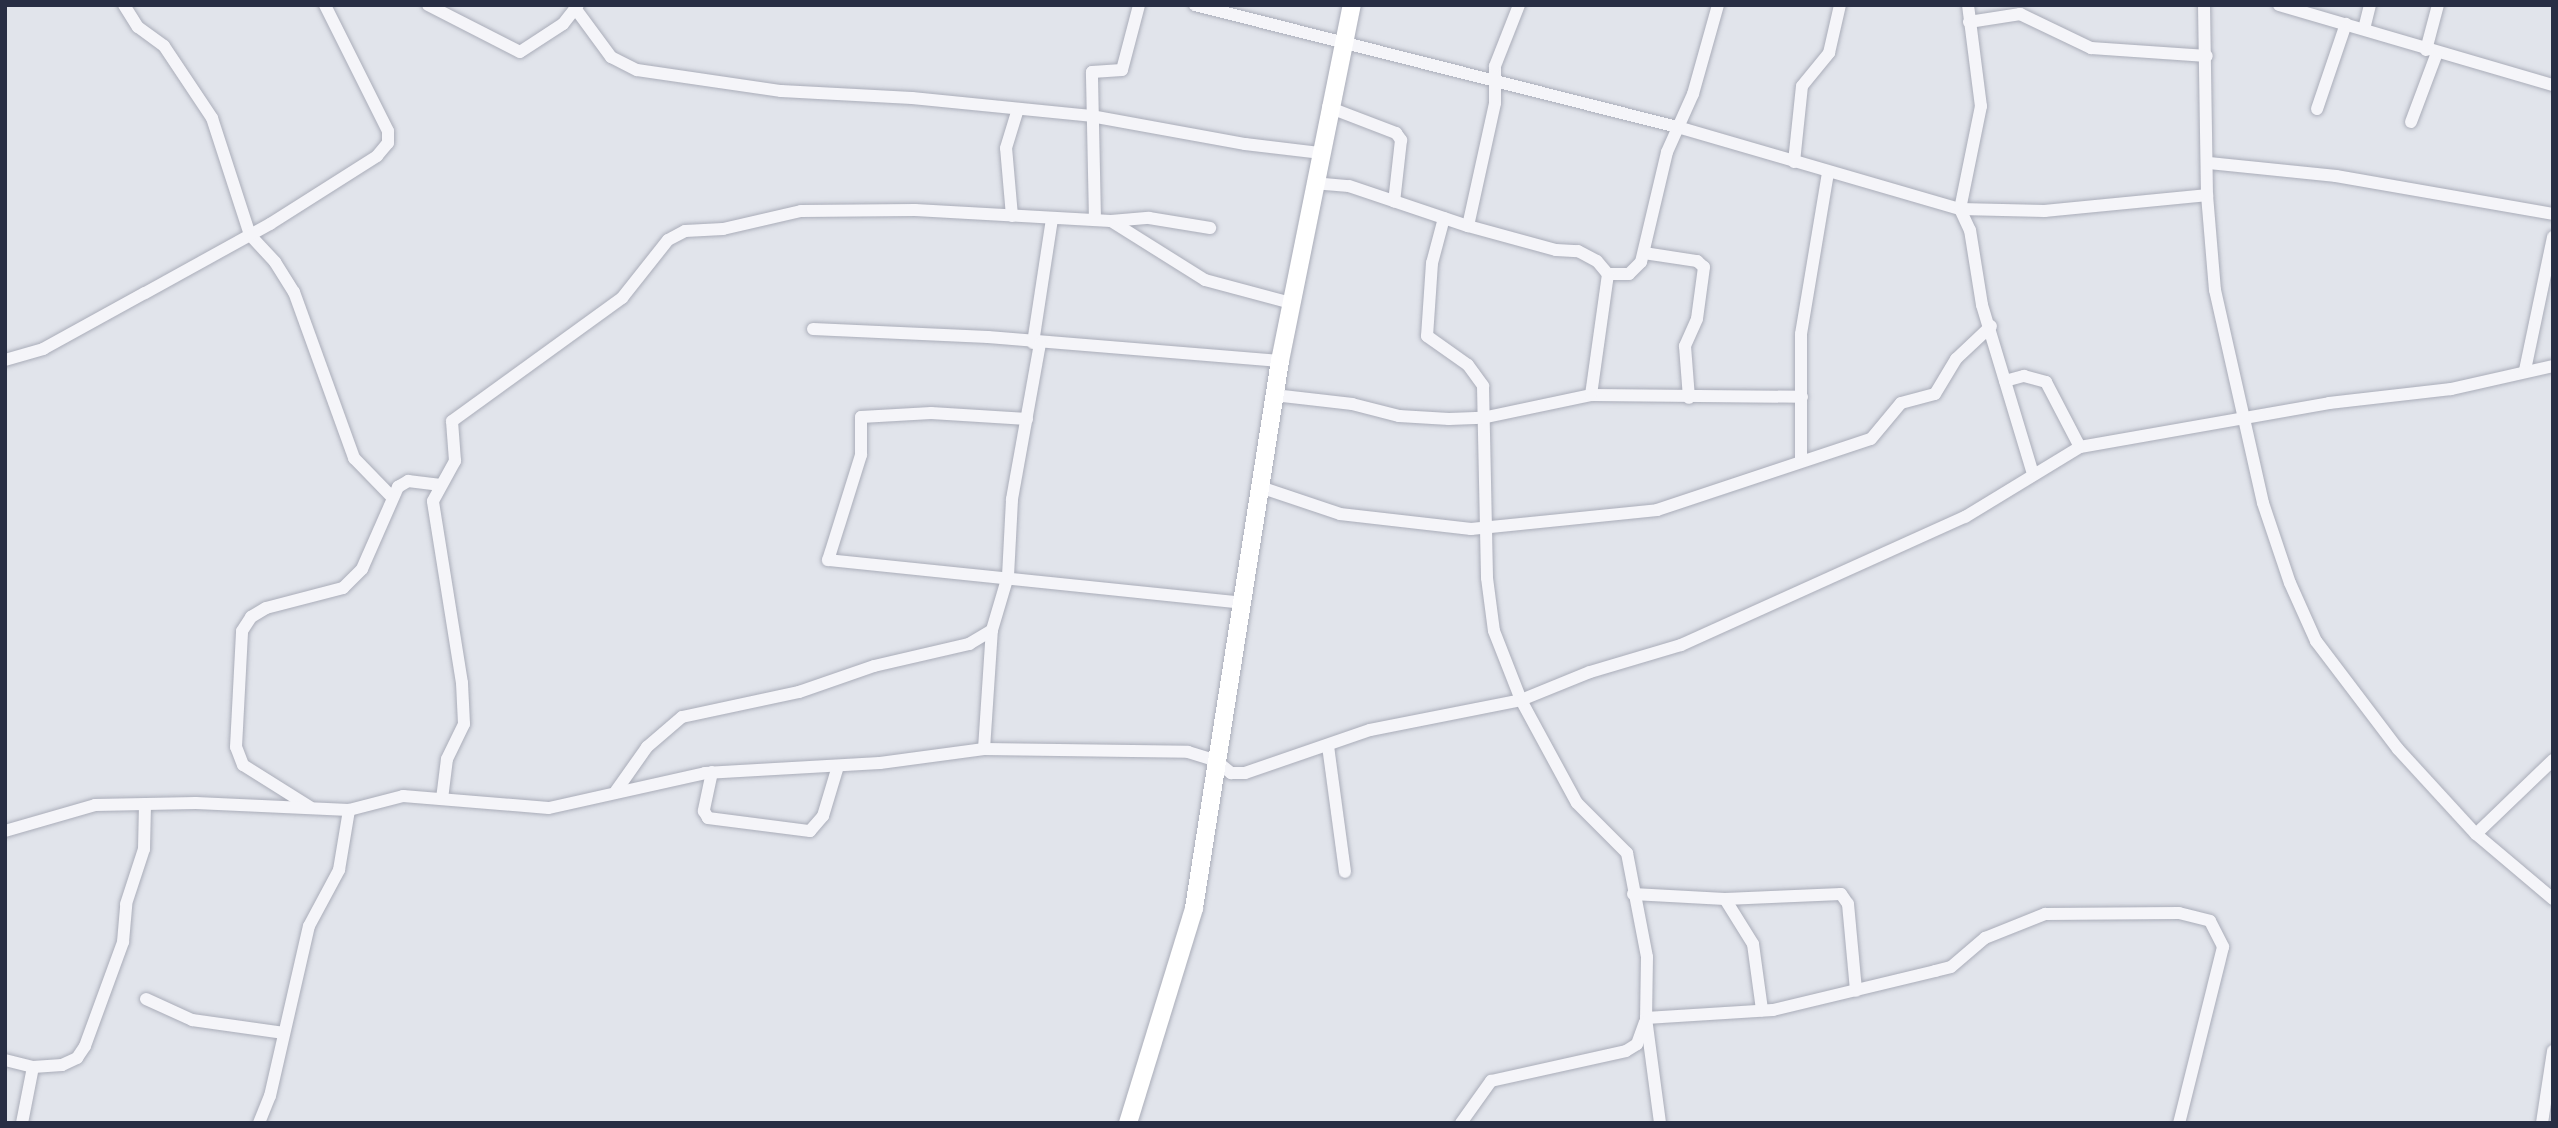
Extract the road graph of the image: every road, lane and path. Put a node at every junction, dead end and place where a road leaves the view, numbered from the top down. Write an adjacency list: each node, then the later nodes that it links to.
1 (124, 5): 49 (street)
2 (325, 5): 49 (street)
3 (428, 5): 16 (street)
4 (1139, 5): 28 (street)
5 (1195, 5): 20 (street)
6 (1352, 5): 20 (street)
7 (1519, 5): 23 (street)
8 (1718, 5): 31 (street)
9 (1840, 5): 34 (street)
10 (1968, 5): 17 (street)
11 (2204, 5): 22 (street)
12 (2279, 5): 15 (street)
13 (2370, 5): 19 (street)
14 (2438, 5): 21 (street)
15 (2295, 6): 18 (street)
16 (576, 7): 27 (street)
17 (1969, 22): 22 (street); 40 (street)
18 (2346, 24): 19 (street); 26 (street)
19 (2364, 29): 21 (street)
20 (1342, 40): 23 (street); 25 (street)
21 (2431, 52): 24 (street); 30 (street)
22 (2207, 56): 35 (street)
23 (1495, 84): 31 (street); 47 (street)
24 (2553, 85)
25 (1328, 107): 33 (street); 39 (street)
26 (2317, 109)
27 (1017, 111): 28 (street); 42 (street)
28 (1091, 116): 29 (street); 32 (street)
29 (1107, 118): 32 (street); 33 (street)
30 (2411, 122)
31 (1681, 128): 34 (street); 51 (street)
32 (1095, 135): 45 (street)
33 (1321, 153): 37 (street)
34 (1794, 162): 36 (street)
35 (2209, 163): 38 (street); 41 (street)
36 (1828, 172): 40 (street); 64 (street)
37 (1314, 183): 39 (street); 53 (street)
38 (2207, 195): 40 (street); 67 (street)
39 (1394, 202): 43 (street)
40 (1960, 209): 54 (street)
41 (2553, 214)
42 (1012, 216): 44 (street); 72 (street)
43 (1444, 218): 47 (street); 66 (street)
44 (1052, 219): 45 (street); 56 (street)
45 (1095, 220): 46 (street)
46 (1111, 221): 48 (street); 53 (street)
47 (1468, 226): 52 (street)
48 (1210, 228)
49 (250, 235): 57 (street); 74 (street)
50 (2553, 237): 60 (street)
51 (1644, 253): 52 (street); 65 (street)
52 (1608, 274): 63 (street)
53 (1291, 303): 58 (street)
54 (1991, 326): 61 (street); 70 (street)
55 (813, 329): 56 (street)
56 (1036, 343): 58 (street); 68 (street)
57 (5, 360)
58 (1280, 361): 62 (street)
59 (2553, 366): 60 (street)
60 (2525, 370): 67 (street)
61 (2005, 381): 69 (street); 71 (street)
62 (1274, 395): 66 (street); 73 (street)
63 (1591, 396): 65 (street); 66 (street)
64 (1802, 397): 65 (street); 70 (street)
65 (1689, 398)
66 (1482, 418): 75 (street)
67 (2242, 418): 69 (street); 94 (street)
68 (1027, 419): 76 (street); 76 (street)
69 (2080, 447): 71 (street)
70 (1801, 461): 75 (street)
71 (2032, 474): 79 (street)
72 (439, 485): 74 (street); 89 (street)
73 (1260, 486): 75 (street); 77 (street)
74 (391, 496): 91 (street)
75 (1488, 527): 79 (street)
76 (1008, 576): 77 (street); 78 (street)
77 (1241, 603): 82 (street)
78 (992, 630): 81 (street); 85 (street)
79 (1521, 701): 80 (street); 96 (street)
80 (1328, 746): 82 (street); 95 (street)
81 (984, 749): 82 (street); 84 (street)
82 (1215, 760): 109 (street)
83 (2553, 760): 94 (street)
84 (838, 766): 86 (street); 86 (street)
85 (631, 770): 87 (street); 88 (street)
86 (712, 772): 87 (street)
87 (641, 784): 88 (street)
88 (616, 791): 89 (street)
89 (442, 799): 92 (street)
90 (145, 804): 91 (street); 93 (street); 106 (street)
91 (311, 808): 92 (street)
92 (349, 810): 103 (street)
93 (5, 831)
94 (2476, 834): 98 (street)
95 (1345, 872)
96 (1633, 894): 97 (street); 102 (street)
97 (1725, 899): 99 (street); 101 (street)
98 (2553, 899)
99 (1856, 991): 101 (street); 112 (street)
100 (146, 999): 103 (street)
101 (1762, 1010): 102 (street)
102 (1646, 1018): 110 (street); 111 (street)
103 (284, 1033): 108 (street)
104 (2553, 1051): 113 (street)
105 (5, 1060): 106 (street)
106 (33, 1067): 107 (street)
107 (22, 1123)
108 (259, 1123)
109 (1128, 1123)
110 (1461, 1123)
111 (1660, 1123)
112 (2179, 1123)
113 (2542, 1123)

